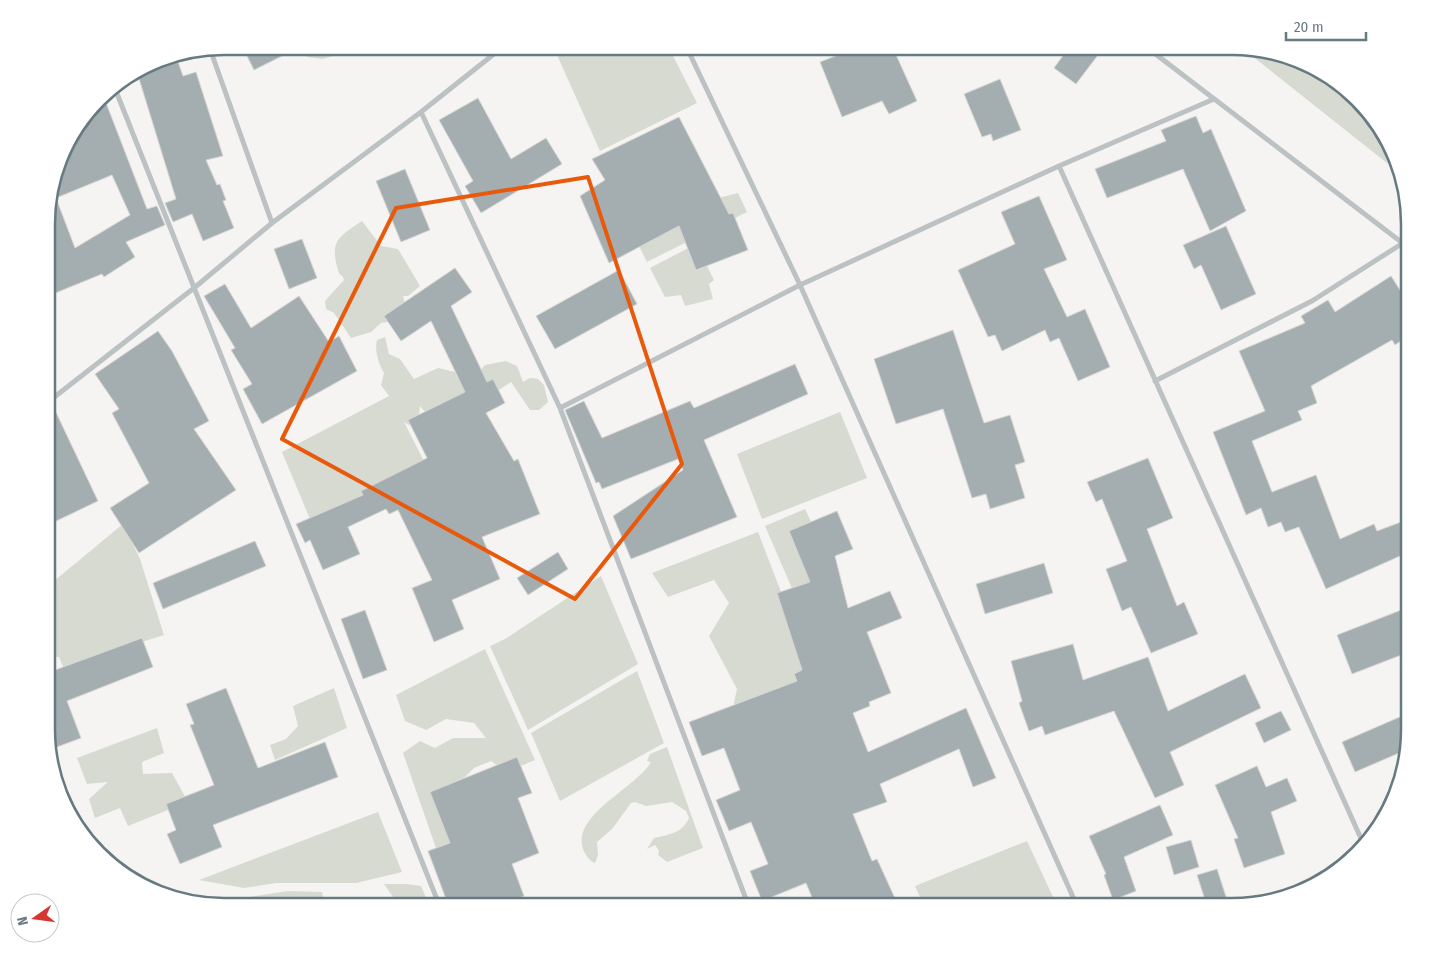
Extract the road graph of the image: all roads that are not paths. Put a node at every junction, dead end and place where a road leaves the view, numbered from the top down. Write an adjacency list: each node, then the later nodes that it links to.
1 (493, 55): 7 (street)
2 (690, 55): 12 (street)
3 (1157, 55): 6 (street)
4 (212, 56): 9 (street)
5 (117, 93): 13 (street)
6 (1214, 99): 8 (street); 10 (street)
7 (421, 112): 9 (street); 16 (street)
8 (1059, 166): 12 (street); 14 (street)
9 (272, 223): 13 (street)
10 (1401, 241)
11 (1401, 244): 14 (street)
12 (800, 285): 16 (street); 20 (street)
13 (194, 288): 15 (street); 18 (street)
14 (1155, 381): 17 (street)
15 (55, 397)
16 (560, 408): 19 (street)
17 (1361, 838)
18 (436, 898)
19 (746, 898)
20 (1073, 898)

